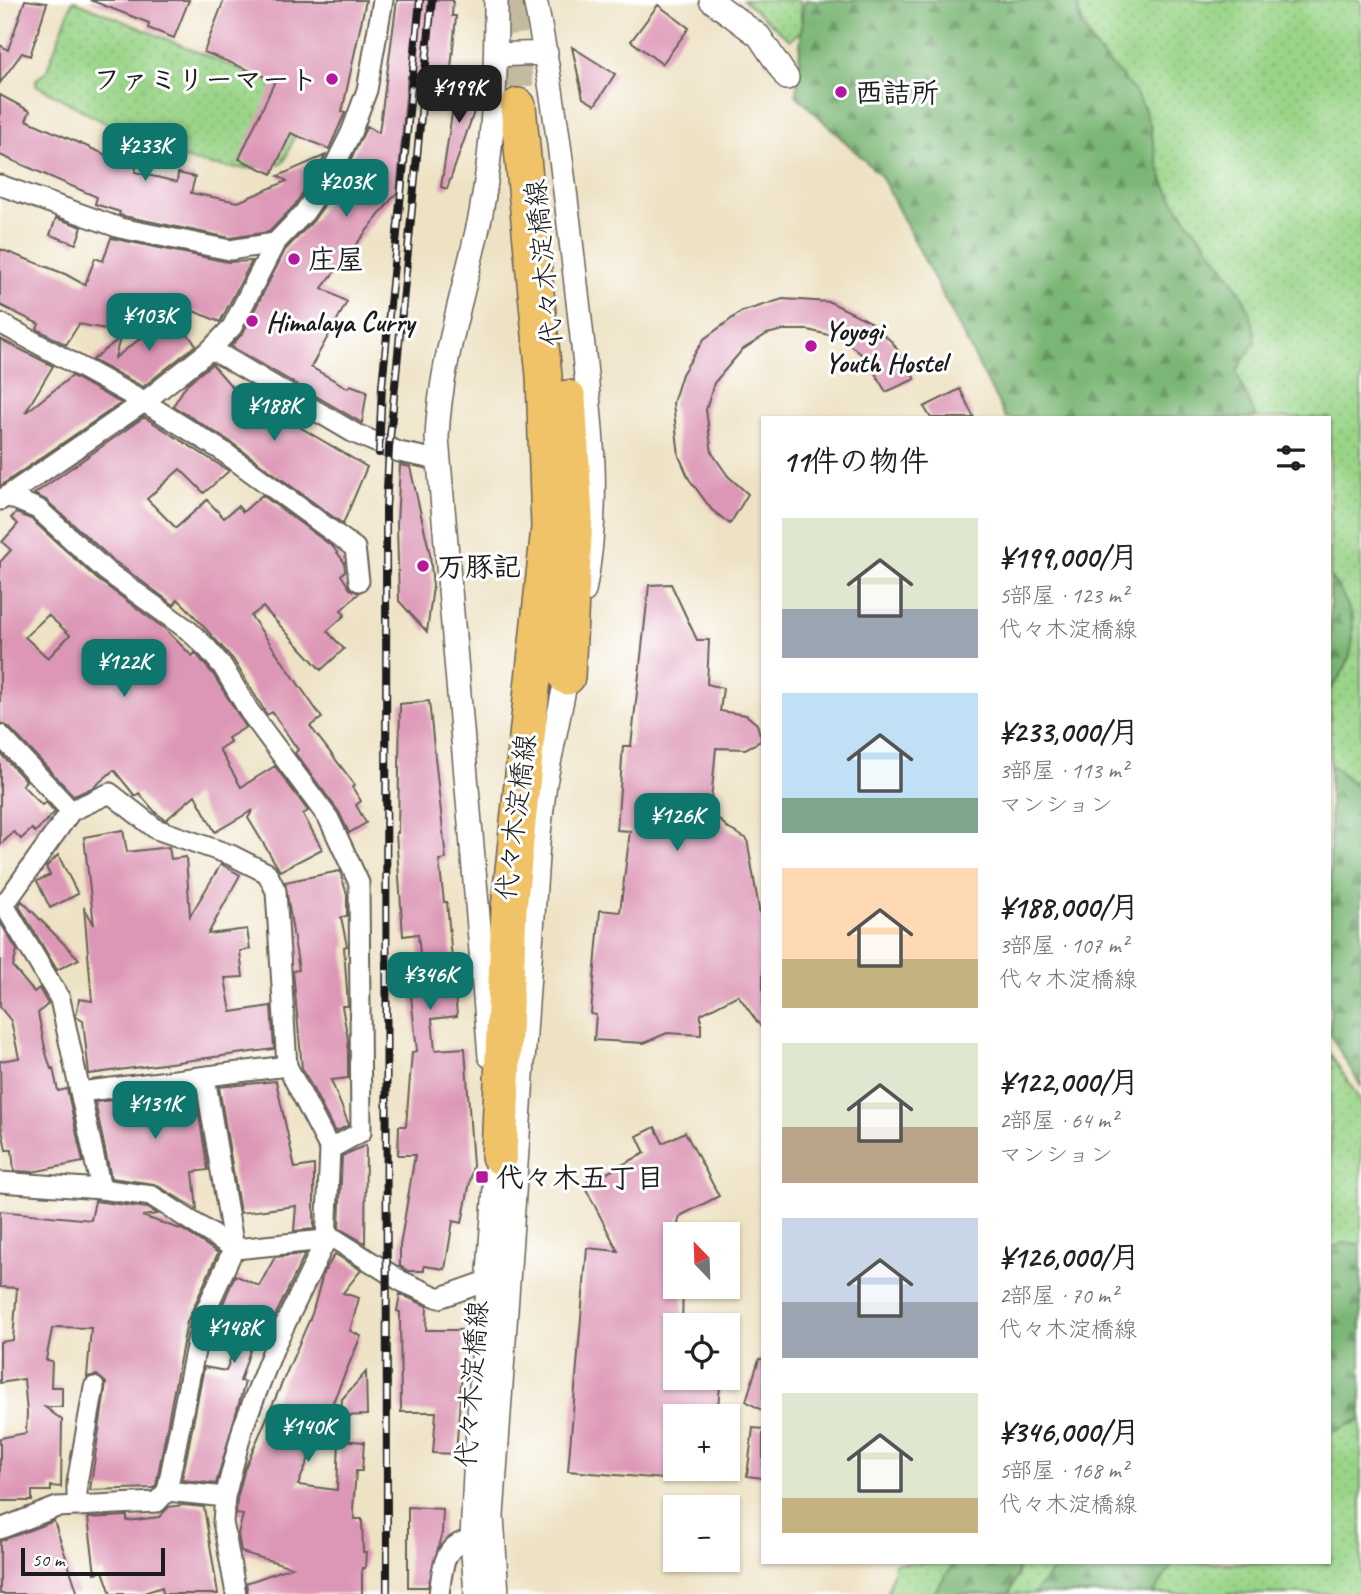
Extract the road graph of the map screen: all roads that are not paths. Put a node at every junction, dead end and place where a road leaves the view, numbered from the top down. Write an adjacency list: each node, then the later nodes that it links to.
1 (383, 0): 9 (street)
2 (496, 0): 6 (street, 代々木淀橋線)
3 (535, 0): 5 (street, 代々木淀橋線)
4 (710, 0): 7 (street)
5 (546, 52): 6 (street); 16 (street, 代々木淀橋線)
6 (496, 55): 13 (street, 代々木淀橋線)
7 (787, 78)
8 (3, 192): 9 (street)
9 (275, 243): 11 (street)
10 (0, 323): 12 (street)
11 (211, 349): 12 (street); 13 (street)
12 (144, 402): 14 (street); 15 (street)
13 (438, 460): 23 (street, 代々木淀橋線)
14 (3, 498): 22 (street)
15 (359, 581)
16 (567, 677): 23 (highway); 38 (street, 代々木淀橋線)
17 (0, 735): 18 (street)
18 (71, 811): 19 (street); 21 (street)
19 (287, 1066): 20 (street); 22 (street)
20 (205, 1077): 21 (street); 27 (street)
21 (80, 1092): 25 (street)
22 (330, 1149): 26 (street)
23 (499, 1156): 28 (street, 代々木淀橋線)
24 (0, 1182): 25 (street)
25 (101, 1189): 27 (street)
26 (326, 1240): 27 (street); 28 (street); 31 (street)
27 (234, 1248): 30 (street)
28 (490, 1280): 34 (street, 代々木淀橋線)
29 (94, 1388): 32 (street)
30 (167, 1491): 31 (street); 32 (street)
31 (225, 1497): 35 (street)
32 (77, 1504): 33 (street)
33 (0, 1529)
34 (472, 1539): 36 (street); 37 (street, 代々木淀橋線)
35 (236, 1594)
36 (439, 1594)
37 (476, 1594)
38 (497, 1594)

